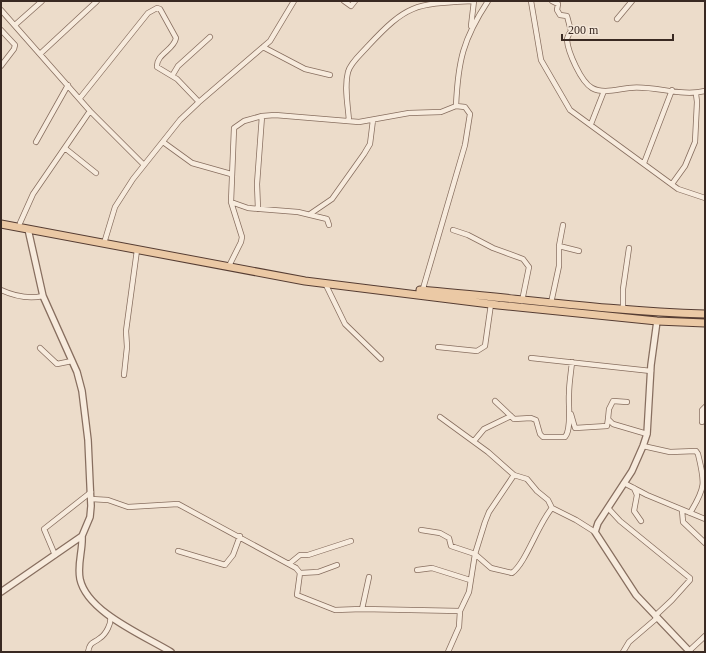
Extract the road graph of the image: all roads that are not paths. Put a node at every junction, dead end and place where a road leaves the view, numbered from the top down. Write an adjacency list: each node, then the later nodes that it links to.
1 (42, 1): 13 (street)
2 (97, 1): 18 (street)
3 (294, 1): 17 (street)
4 (344, 1): 5 (street)
5 (355, 1)
6 (473, 1): 14 (street); 33 (street)
7 (488, 1): 14 (street)
8 (531, 1): 34 (street)
9 (552, 1): 24 (street)
10 (632, 1): 12 (street)
11 (1, 10): 13 (street)
12 (617, 19)
13 (15, 25): 18 (street)
14 (471, 28): 29 (street)
15 (1, 30): 19 (street)
16 (210, 37): 21 (street)
17 (263, 47): 20 (street); 28 (street)
18 (40, 54): 22 (street)
19 (1, 66)
20 (330, 75)
21 (172, 76): 27 (street); 28 (street)
22 (68, 85): 27 (street); 35 (street)
23 (672, 90): 24 (street); 26 (street); 38 (street)
24 (604, 91): 34 (street)
25 (705, 91): 26 (street)
26 (696, 94): 42 (street)
27 (80, 98): 30 (street)
28 (199, 102): 36 (street)
29 (456, 106): 32 (street); 63 (street)
30 (90, 111): 37 (street); 39 (street)
31 (262, 116): 33 (street); 41 (street); 45 (street)
32 (373, 120): 33 (street); 46 (street)
33 (349, 121)
34 (591, 124): 38 (street)
35 (36, 142)
36 (164, 142): 39 (street); 41 (street)
37 (66, 149): 40 (street); 48 (street)
38 (644, 163): 42 (street)
39 (144, 164): 54 (street)
40 (96, 173)
41 (232, 174): 44 (street)
42 (672, 184): 43 (street)
43 (705, 198)
44 (231, 202): 45 (street); 60 (street)
45 (258, 209): 46 (street)
46 (310, 214): 51 (street)
47 (1, 219): 48 (main road)
48 (20, 223): 54 (main road)
49 (1, 224): 52 (main road)
50 (563, 225): 55 (street)
51 (329, 226)
52 (28, 229): 57 (main road); 64 (street)
53 (453, 230): 65 (street)
54 (105, 240): 59 (main road)
55 (559, 246): 58 (street); 66 (street)
56 (629, 248): 68 (street)
57 (137, 250): 59 (main road); 79 (street)
58 (579, 251)
59 (188, 258): 60 (main road); 61 (main road)
60 (230, 264): 63 (main road)
61 (325, 284): 63 (main road); 74 (street)
62 (1, 290): 64 (street)
63 (422, 292): 65 (main road); 67 (main road)
64 (44, 296): 76 (street)
65 (522, 301): 66 (main road)
66 (551, 303): 68 (main road)
67 (491, 304): 70 (main road); 72 (street)
68 (623, 310): 69 (main road)
69 (705, 314)
70 (658, 321): 71 (main road); 78 (street)
71 (705, 323)
72 (438, 347)
73 (40, 348): 76 (street)
74 (381, 358)
75 (531, 358): 77 (street)
76 (72, 361): 94 (street)
77 (572, 362): 78 (street); 83 (street)
78 (651, 371): 88 (street)
79 (124, 375)
80 (495, 401): 84 (street)
81 (627, 402): 86 (street)
82 (705, 407): 87 (street)
83 (570, 411): 84 (street); 86 (street)
84 (511, 416): 89 (street)
85 (440, 417): 89 (street)
86 (608, 419): 88 (street)
87 (702, 422)
88 (647, 434): 90 (street)
89 (474, 441): 91 (street)
90 (643, 446): 92 (street); 99 (street)
91 (514, 475): 96 (street); 111 (street)
92 (624, 483): 93 (street); 97 (street)
93 (634, 488): 98 (street); 101 (street)
94 (91, 492): 95 (street); 112 (street)
95 (91, 499): 104 (street); 105 (street)
96 (552, 508): 103 (street); 111 (street)
97 (608, 508): 103 (street); 123 (street)
98 (682, 510): 99 (street); 108 (street)
99 (690, 513): 100 (street)
100 (705, 519)
101 (641, 521)
102 (421, 530): 111 (street)
103 (595, 532): 123 (street)
104 (82, 536): 106 (street); 109 (street)
105 (240, 536): 110 (street); 113 (street)
106 (74, 541): 109 (street); 112 (street)
107 (351, 541): 113 (street)
108 (705, 543)
109 (83, 544): 122 (street)
110 (178, 551)
111 (475, 554): 118 (street)
112 (54, 555): 119 (street)
113 (289, 564): 116 (street)
114 (337, 565): 116 (street)
115 (417, 570): 118 (street)
116 (300, 573): 120 (street)
117 (369, 578): 120 (street)
118 (470, 580): 121 (street)
119 (1, 592)
120 (362, 609): 121 (street)
121 (460, 612): 128 (street)
122 (110, 614): 126 (street); 127 (street)
123 (656, 617): 125 (street); 129 (street)
124 (705, 636): 125 (street)
125 (690, 651)
126 (88, 652)
127 (171, 652)
128 (448, 652)
129 (624, 652)

